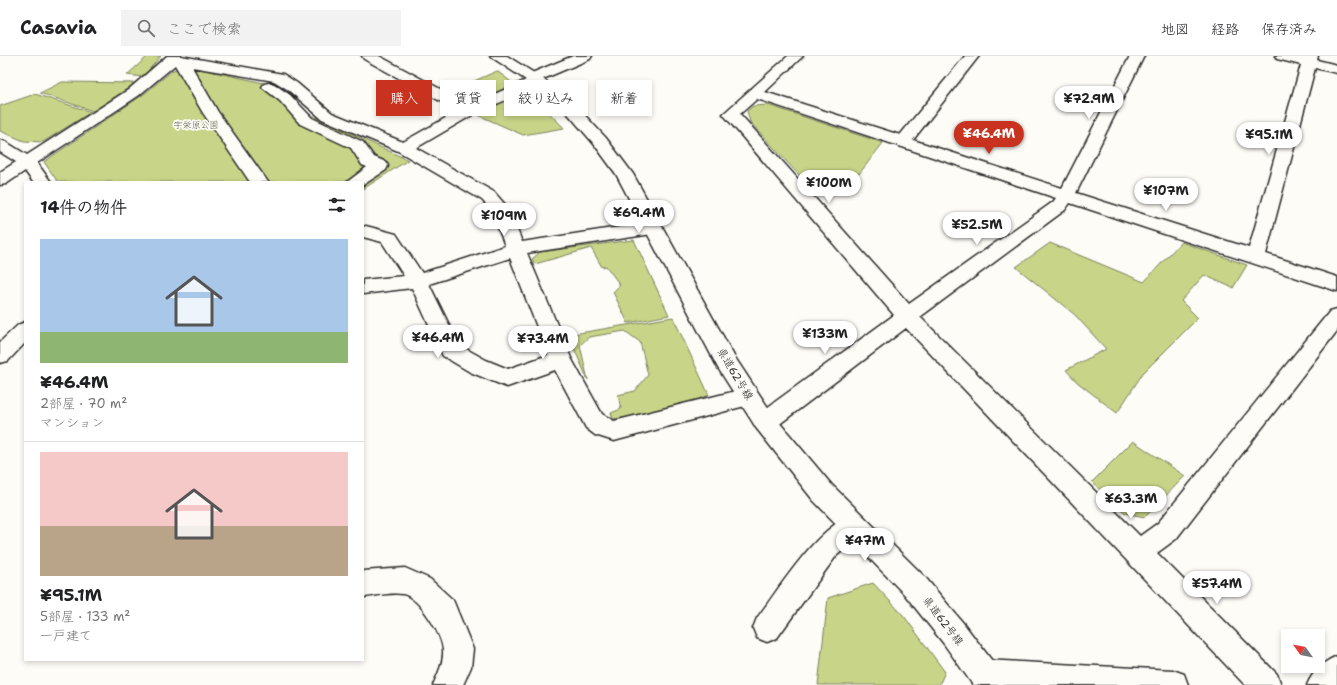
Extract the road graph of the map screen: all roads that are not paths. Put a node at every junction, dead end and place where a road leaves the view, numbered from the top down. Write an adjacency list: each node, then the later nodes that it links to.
1 (369, 56): 13 (street)
2 (497, 56): 11 (street, 県道62号線)
3 (585, 56): 11 (street)
4 (796, 56): 12 (street)
5 (972, 56): 16 (street)
6 (1137, 56): 24 (street)
7 (1282, 56): 8 (street)
8 (1310, 59): 10 (street); 28 (street)
9 (179, 62): 18 (street); 19 (street); 22 (street); 23 (street)
10 (1337, 69)
11 (535, 80)
12 (754, 93): 16 (street); 32 (street)
13 (440, 95)
14 (460, 116): 18 (street)
15 (578, 116): 25 (street, 県道62号線)
16 (903, 142): 24 (street)
17 (0, 145): 19 (street)
18 (404, 148): 27 (street)
19 (27, 162): 20 (street); 21 (street)
20 (0, 180)
21 (41, 181)
22 (258, 181)
23 (358, 181)
24 (1066, 196): 28 (street); 32 (street)
25 (652, 228): 27 (street); 37 (street, 県道62号線)
26 (366, 232): 29 (street)
27 (516, 249): 29 (street); 36 (street)
28 (1256, 256): 30 (street)
29 (418, 281): 31 (street); 36 (street)
30 (1337, 284)
31 (364, 287)
32 (907, 316): 38 (street); 40 (street)
33 (1337, 316): 40 (street)
34 (24, 331): 35 (street)
35 (0, 355)
36 (560, 359): 37 (street)
37 (748, 397): 38 (street, 県道62号線)
38 (765, 422): 39 (street, 県道62号線)
39 (855, 525): 42 (street); 44 (street, 県道62号線)
40 (1138, 552): 47 (street)
41 (364, 584): 45 (street)
42 (767, 628)
43 (1337, 671): 48 (street)
44 (987, 680): 46 (street)
45 (448, 685)
46 (1173, 685)
47 (1266, 685)
48 (1322, 685)

